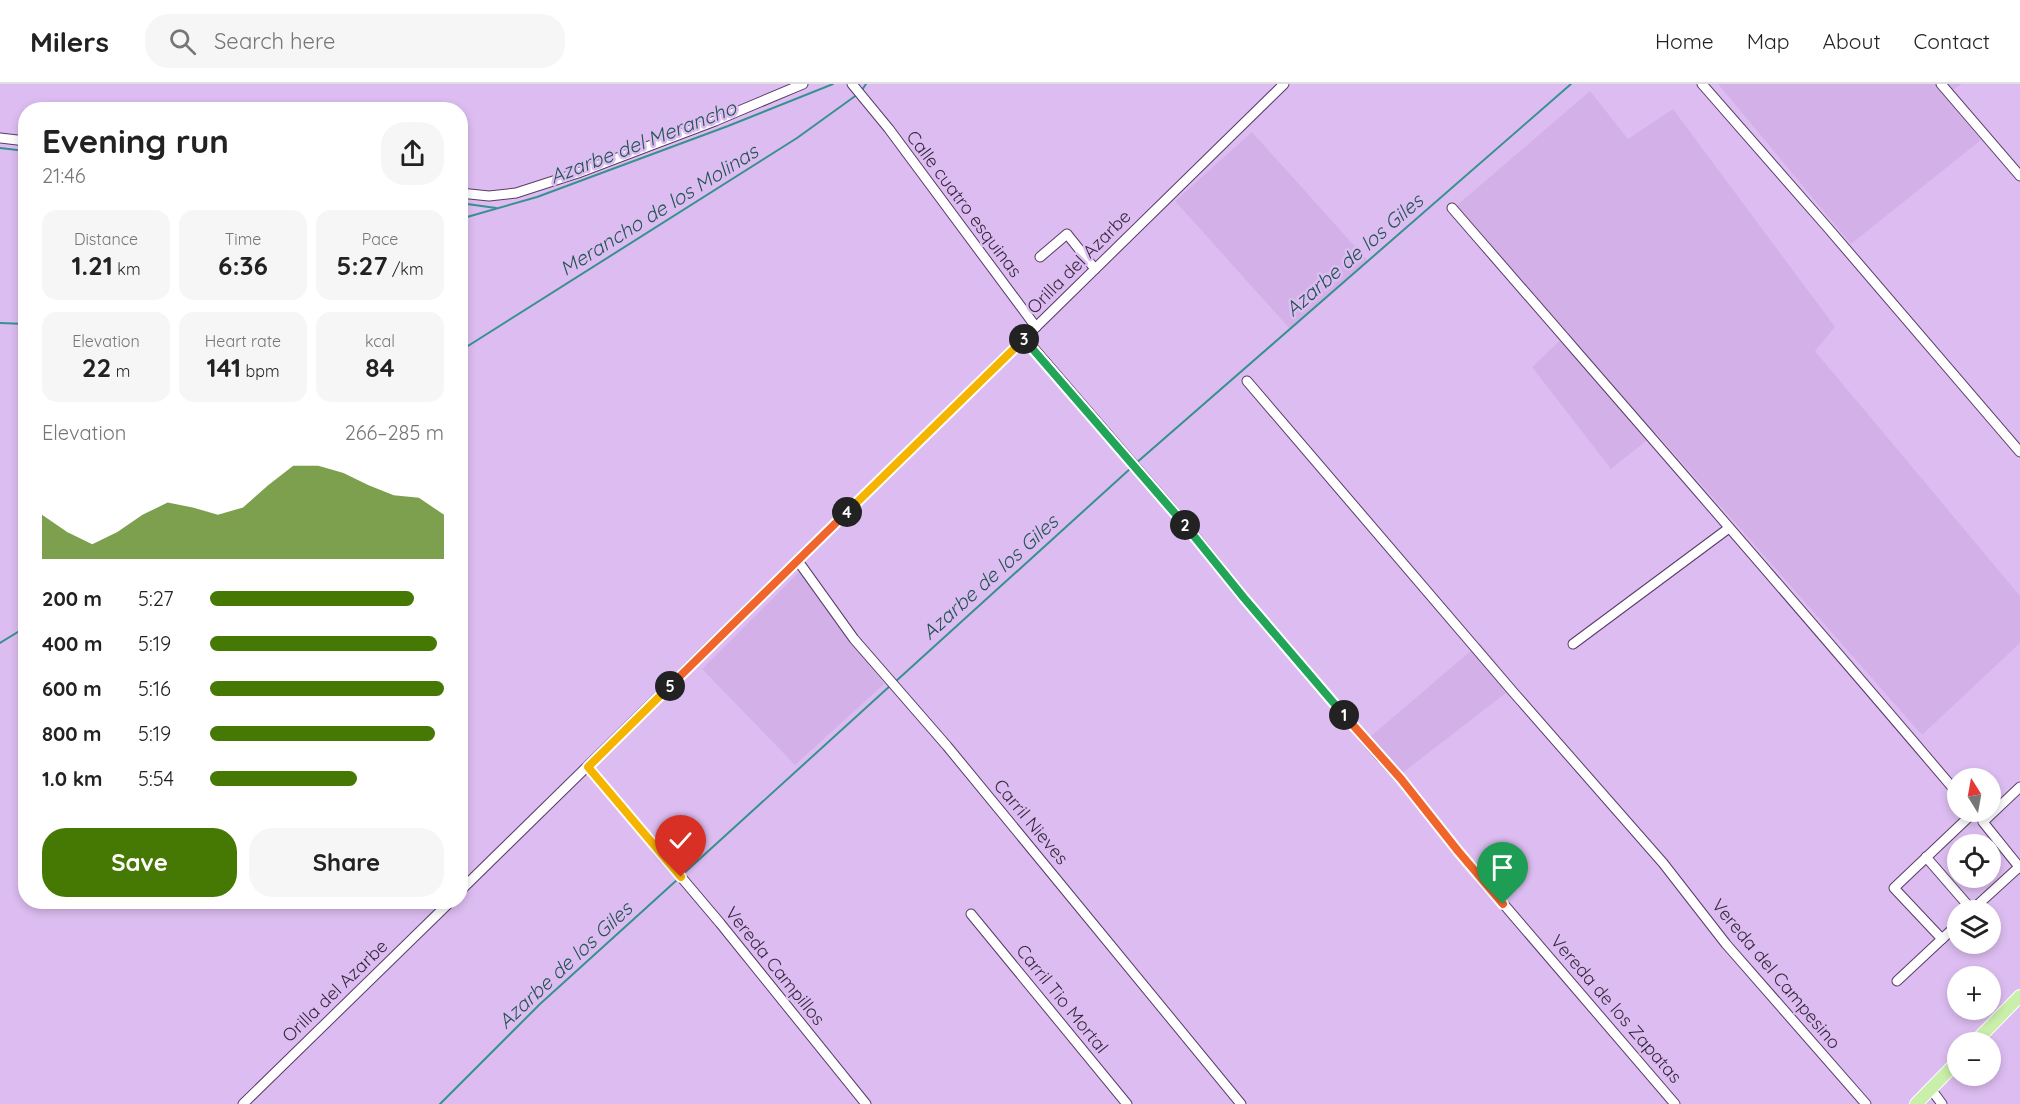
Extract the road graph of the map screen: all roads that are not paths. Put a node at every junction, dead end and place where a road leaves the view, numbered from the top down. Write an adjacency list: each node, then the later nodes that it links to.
1 (803, 84): 9 (street)
2 (1284, 84): 12 (street, Orilla del Azarbe)
3 (1702, 84): 16 (street)
4 (1941, 84): 8 (street)
5 (855, 87): 13 (street, Calle cuatro esquinas)
6 (0, 138): 7 (street)
7 (18, 140)
8 (2020, 176)
9 (468, 194)
10 (1452, 208): 17 (street)
11 (1040, 257): 12 (street)
12 (1095, 269): 13 (street, Orilla del Azarbe)
13 (1036, 327): 14 (street, Orilla del Azarbe)
14 (1024, 338): 18 (street, Orilla del Azarbe); 44 (street, Vereda de los Zapatas)
15 (1247, 381): 45 (street, Vereda del Campesino)
16 (2020, 452)
17 (1729, 528): 19 (street); 21 (street)
18 (798, 561): 20 (street, Orilla del Azarbe); 43 (street, Carril Nieves)
19 (1573, 644)
20 (588, 767): 28 (street, Orilla del Azarbe); 41 (street, Vereda Campillos)
21 (1947, 781)
22 (2020, 787): 23 (street)
23 (2001, 805)
24 (1963, 822): 26 (street)
25 (1983, 822): 27 (street)
26 (1926, 857): 29 (street); 34 (street)
27 (2020, 867): 30 (street)
28 (468, 883)
29 (1963, 900)
30 (1983, 900)
31 (443, 909): 40 (street, Orilla del Azarbe)
32 (971, 914): 42 (street, Carril Tio Mortal)
33 (1947, 934): 34 (street)
34 (1942, 939): 35 (street)
35 (1897, 981)
36 (2020, 996): 37 (main road)
37 (1985, 1032)
38 (1947, 1072): 39 (main road)
39 (1931, 1089): 46 (main road); 47 (street)
40 (243, 1104)
41 (866, 1104)
42 (1127, 1104)
43 (1241, 1104)
44 (1675, 1104)
45 (1866, 1104)
46 (1916, 1104)
47 (1942, 1104)

